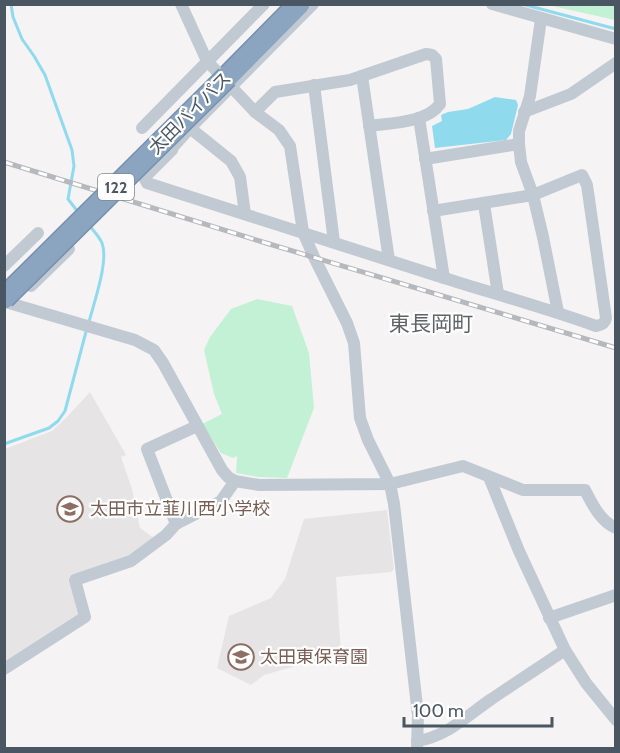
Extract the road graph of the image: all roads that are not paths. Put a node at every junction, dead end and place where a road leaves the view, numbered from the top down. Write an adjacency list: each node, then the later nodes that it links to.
1 (181, 4): 10 (street)
2 (264, 4): 10 (street)
3 (281, 4): 10 (highway, 太田バイパス / 122)
4 (299, 4): 10 (highway, 太田バイパス / 122)
5 (314, 4): 10 (street)
6 (492, 4): 7 (street)
7 (541, 19): 8 (street); 14 (street)
8 (615, 39)
9 (615, 63): 14 (street)
10 (221, 73): 13 (street); 17 (street); 18 (street); 32 (highway, 太田バイパス / 122); 34 (highway, 太田バイパス / 122, bridge)
11 (362, 76): 12 (street); 15 (street); 16 (street)
12 (314, 85): 13 (street); 27 (street)
13 (255, 112): 25 (street)
14 (524, 112): 19 (street)
15 (419, 118): 16 (street); 20 (street)
16 (369, 126): 29 (street)
17 (142, 128)
18 (190, 128): 24 (street); 24 (street)
19 (519, 144): 20 (street); 21 (street)
20 (425, 159): 23 (street)
21 (533, 195): 22 (street); 35 (street); 35 (street)
22 (484, 204): 23 (street); 33 (street)
23 (433, 211): 31 (street)
24 (245, 214): 25 (street)
25 (303, 232): 27 (street); 39 (street)
26 (38, 233): 30 (street)
27 (334, 242): 29 (street)
28 (69, 249): 34 (street)
29 (389, 260): 31 (street)
30 (4, 267)
31 (444, 278): 33 (street)
32 (4, 281)
33 (498, 294): 35 (street)
34 (6, 304): 36 (street)
35 (558, 312)
36 (197, 426): 38 (street); 40 (street)
37 (489, 477): 39 (street); 41 (street); 43 (street)
38 (236, 481): 39 (street); 40 (street)
39 (390, 484): 47 (street)
40 (176, 524): 45 (street)
41 (615, 528)
42 (615, 595): 43 (street)
43 (549, 618): 44 (street)
44 (565, 650): 46 (street); 47 (street)
45 (4, 669)
46 (615, 720)
47 (417, 745)

